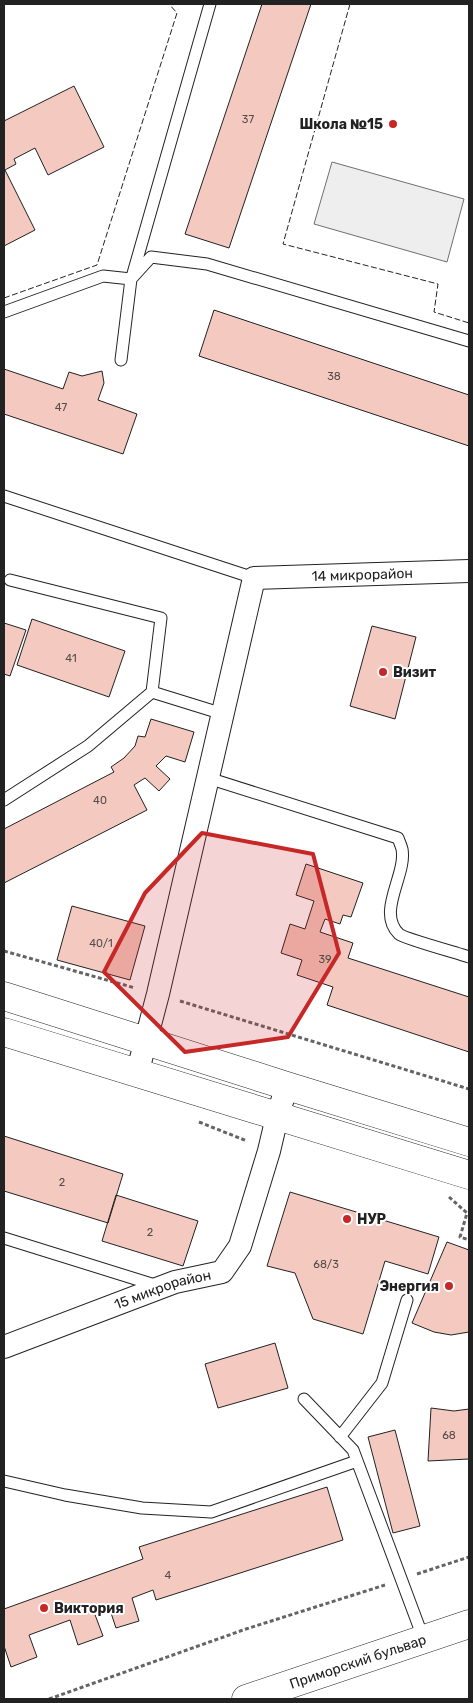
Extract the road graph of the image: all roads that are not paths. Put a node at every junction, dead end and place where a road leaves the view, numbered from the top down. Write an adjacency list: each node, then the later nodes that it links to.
1 (210, 4): 2 (lane)
2 (131, 279): 3 (lane); 4 (lane); 5 (lane)
3 (4, 312)
4 (469, 341)
5 (122, 360)
6 (4, 496): 8 (lane)
7 (469, 571): 8 (street, 14 микрорайон)
8 (254, 578): 11 (street)
9 (10, 580): 10 (lane)
10 (152, 692): 11 (lane); 13 (lane)
11 (223, 714): 12 (street)
12 (208, 778): 14 (lane); 17 (street)
13 (4, 800)
14 (469, 957)
15 (4, 996): 17 (street)
16 (4, 1032): 18 (street)
17 (146, 1041): 18 (street); 19 (street)
18 (137, 1074): 20 (street)
19 (287, 1086): 20 (street, 15 микрорайон); 21 (street)
20 (277, 1117): 22 (street); 24 (street, 15 микрорайон)
21 (469, 1142)
22 (469, 1175)
23 (4, 1238): 24 (lane)
24 (162, 1287): 26 (street, 15 микрорайон)
25 (407, 1300): 28 (lane)
26 (4, 1346)
27 (304, 1399): 28 (lane)
28 (340, 1437): 29 (lane)
29 (356, 1461): 30 (lane); 32 (lane)
30 (4, 1481)
31 (469, 1624): 32 (street, Приморский бульвар)
32 (424, 1640): 33 (street, Приморский бульвар)
33 (246, 1699)

